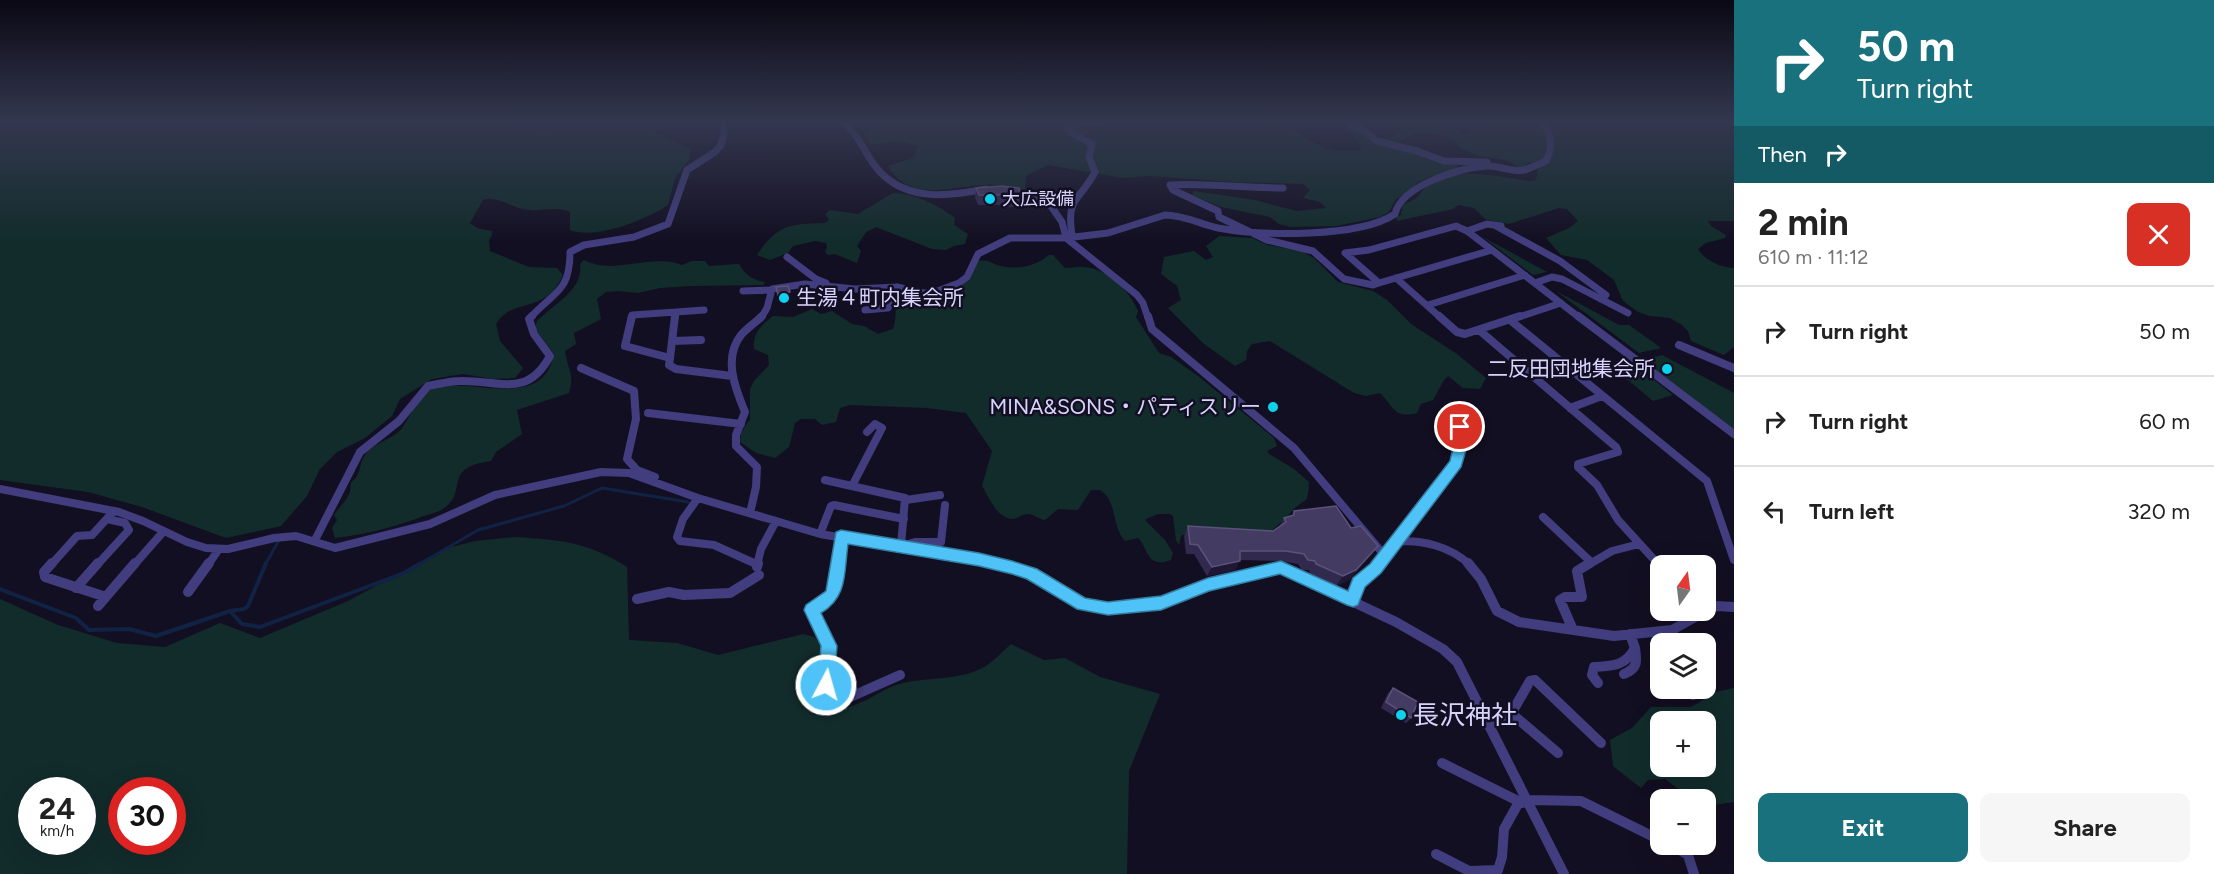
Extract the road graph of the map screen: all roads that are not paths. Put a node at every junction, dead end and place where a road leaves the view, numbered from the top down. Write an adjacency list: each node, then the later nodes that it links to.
1 (701, 161): 65 (street)
2 (873, 161): 12 (street)
3 (1091, 161): 12 (street)
4 (1443, 161): 6 (street)
5 (1546, 161): 6 (street)
6 (1507, 169): 11 (street)
7 (1284, 188): 11 (street)
8 (1496, 226): 9 (street); 10 (street); 23 (street)
9 (1505, 227)
10 (1467, 231): 13 (street); 17 (street)
11 (1251, 233): 12 (street); 17 (street)
12 (1066, 238): 19 (street); 70 (street)
13 (1492, 250): 15 (street); 16 (street)
14 (787, 257): 20 (street)
15 (1526, 276): 18 (street); 25 (street)
16 (1396, 278): 17 (street); 25 (street)
17 (1379, 283)
18 (1535, 283): 23 (street); 24 (street)
19 (897, 287): 20 (street); 27 (street)
20 (862, 289): 21 (street)
21 (771, 290): 22 (street); 38 (street)
22 (743, 291)
23 (1601, 299): 29 (street)
24 (1561, 303): 30 (street); 45 (street)
25 (1428, 306): 31 (street)
26 (704, 310): 28 (street)
27 (865, 310)
28 (676, 312): 33 (street); 35 (street)
29 (1628, 313)
30 (1510, 320): 31 (street); 39 (street)
31 (1479, 330): 40 (street)
32 (701, 340): 33 (street)
33 (673, 341): 35 (street)
34 (1678, 345): 37 (street)
35 (670, 358): 38 (street)
36 (581, 368): 47 (street)
37 (1734, 368)
38 (732, 376): 43 (street)
39 (1602, 396): 40 (street); 60 (street)
40 (1570, 408): 67 (street)
41 (648, 413): 43 (street)
42 (1458, 414): 66 (street)
43 (741, 424): 55 (street)
44 (867, 432): 48 (street)
45 (1734, 434)
46 (825, 480): 48 (street)
47 (658, 484): 51 (street); 65 (street)
48 (852, 486): 52 (street)
49 (0, 489): 54 (street)
50 (940, 495): 52 (street)
51 (698, 498): 55 (street); 74 (street)
52 (906, 500): 58 (street)
53 (945, 505): 68 (street)
54 (114, 511): 57 (street); 62 (street)
55 (750, 513): 59 (street)
56 (1543, 517): 73 (street)
57 (107, 519): 75 (street); 75 (street)
58 (904, 519): 63 (street); 68 (street)
59 (776, 521): 63 (street); 74 (street)
60 (1723, 528): 61 (street); 72 (street)
61 (1734, 531)
62 (163, 532): 69 (street); 77 (street)
63 (820, 534): 64 (street)
64 (841, 537): 68 (street); 90 (street)
65 (315, 540): 69 (street)
66 (1394, 542): 70 (street); 84 (street)
67 (1639, 544): 71 (street); 73 (street)
68 (901, 546): 79 (street)
69 (219, 549): 76 (street)
70 (1385, 556): 79 (street)
71 (1650, 556)
72 (1734, 560)
73 (1591, 562): 84 (street)
74 (756, 564): 78 (street)
75 (76, 588): 77 (street)
76 (188, 591)
77 (106, 597): 80 (street)
78 (637, 599)
79 (1353, 600): 93 (street)
80 (98, 606)
81 (1716, 606): 82 (street)
82 (1734, 607)
83 (1687, 621): 85 (street)
84 (1573, 630): 87 (street)
85 (1672, 630): 86 (street); 87 (street)
86 (1673, 633)
87 (1630, 634): 88 (street)
88 (1635, 648): 89 (street); 91 (street)
89 (1624, 674)
90 (900, 675)
91 (1598, 683)
92 (1512, 714): 93 (street); 94 (street); 95 (street)
93 (1489, 724): 97 (street)
94 (1601, 743)
95 (1558, 753)
96 (1442, 763): 97 (street)
97 (1526, 803): 98 (street); 99 (street); 101 (street)
98 (1650, 835)
99 (1436, 854)
100 (1690, 855): 102 (street)
101 (1564, 874)
102 (1694, 874)

